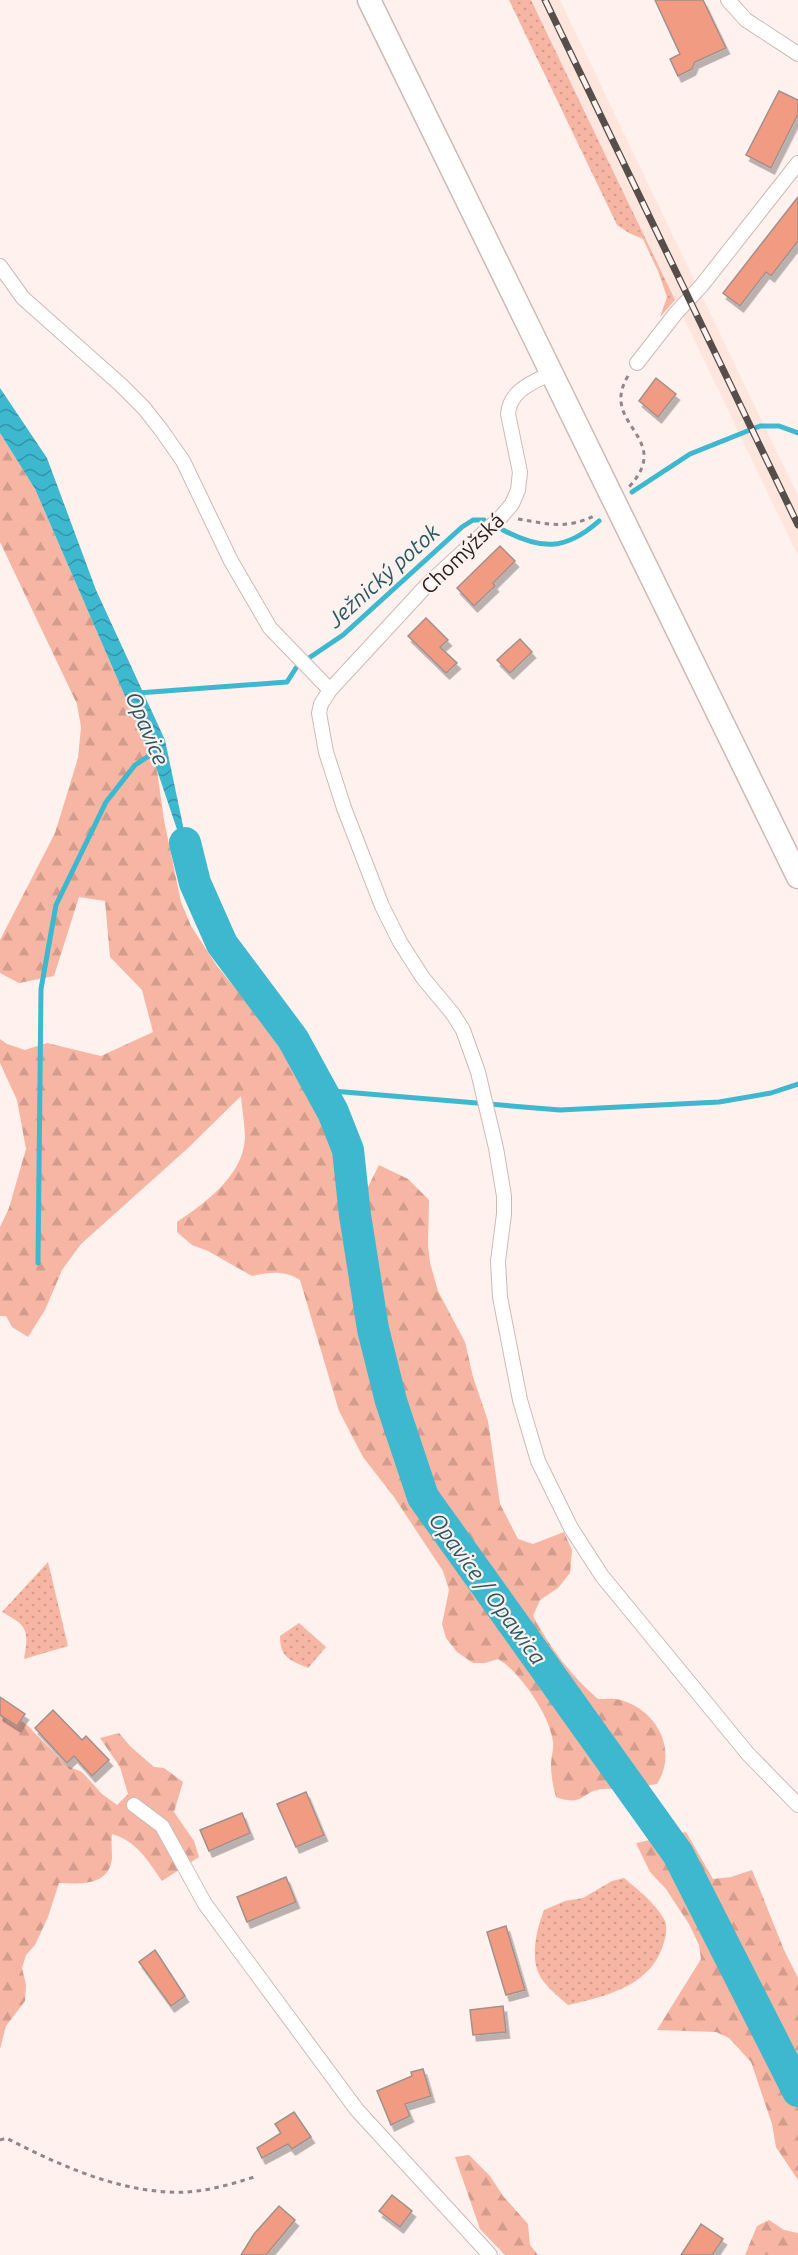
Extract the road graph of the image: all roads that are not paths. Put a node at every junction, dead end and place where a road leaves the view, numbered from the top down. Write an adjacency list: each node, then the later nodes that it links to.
1 (369, 0): 7 (main road)
2 (728, 0): 3 (street)
3 (798, 54)
4 (798, 163): 6 (street)
5 (0, 266): 8 (street)
6 (637, 363)
7 (551, 373): 8 (street, Chomýžská); 9 (main road)
8 (330, 690): 11 (street)
9 (798, 877)
10 (134, 1805): 12 (street)
11 (798, 1805)
12 (490, 2255)

